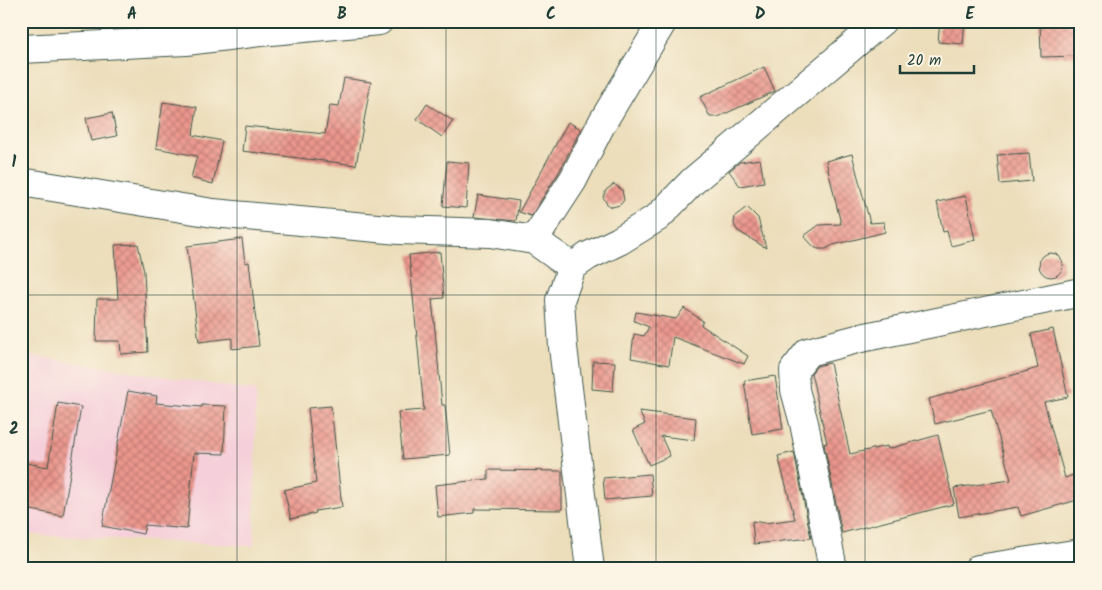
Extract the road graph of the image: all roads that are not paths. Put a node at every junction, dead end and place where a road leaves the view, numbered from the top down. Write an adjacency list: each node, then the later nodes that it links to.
1 (379, 21): 4 (street)
2 (663, 21): 7 (street)
3 (882, 21): 8 (street)
4 (189, 31): 5 (street)
5 (21, 48)
6 (21, 182): 7 (street)
7 (534, 240): 8 (street)
8 (572, 267): 11 (street)
9 (1081, 292): 12 (street)
10 (1081, 553): 13 (street)
11 (590, 569)
12 (833, 569)
13 (978, 569)

